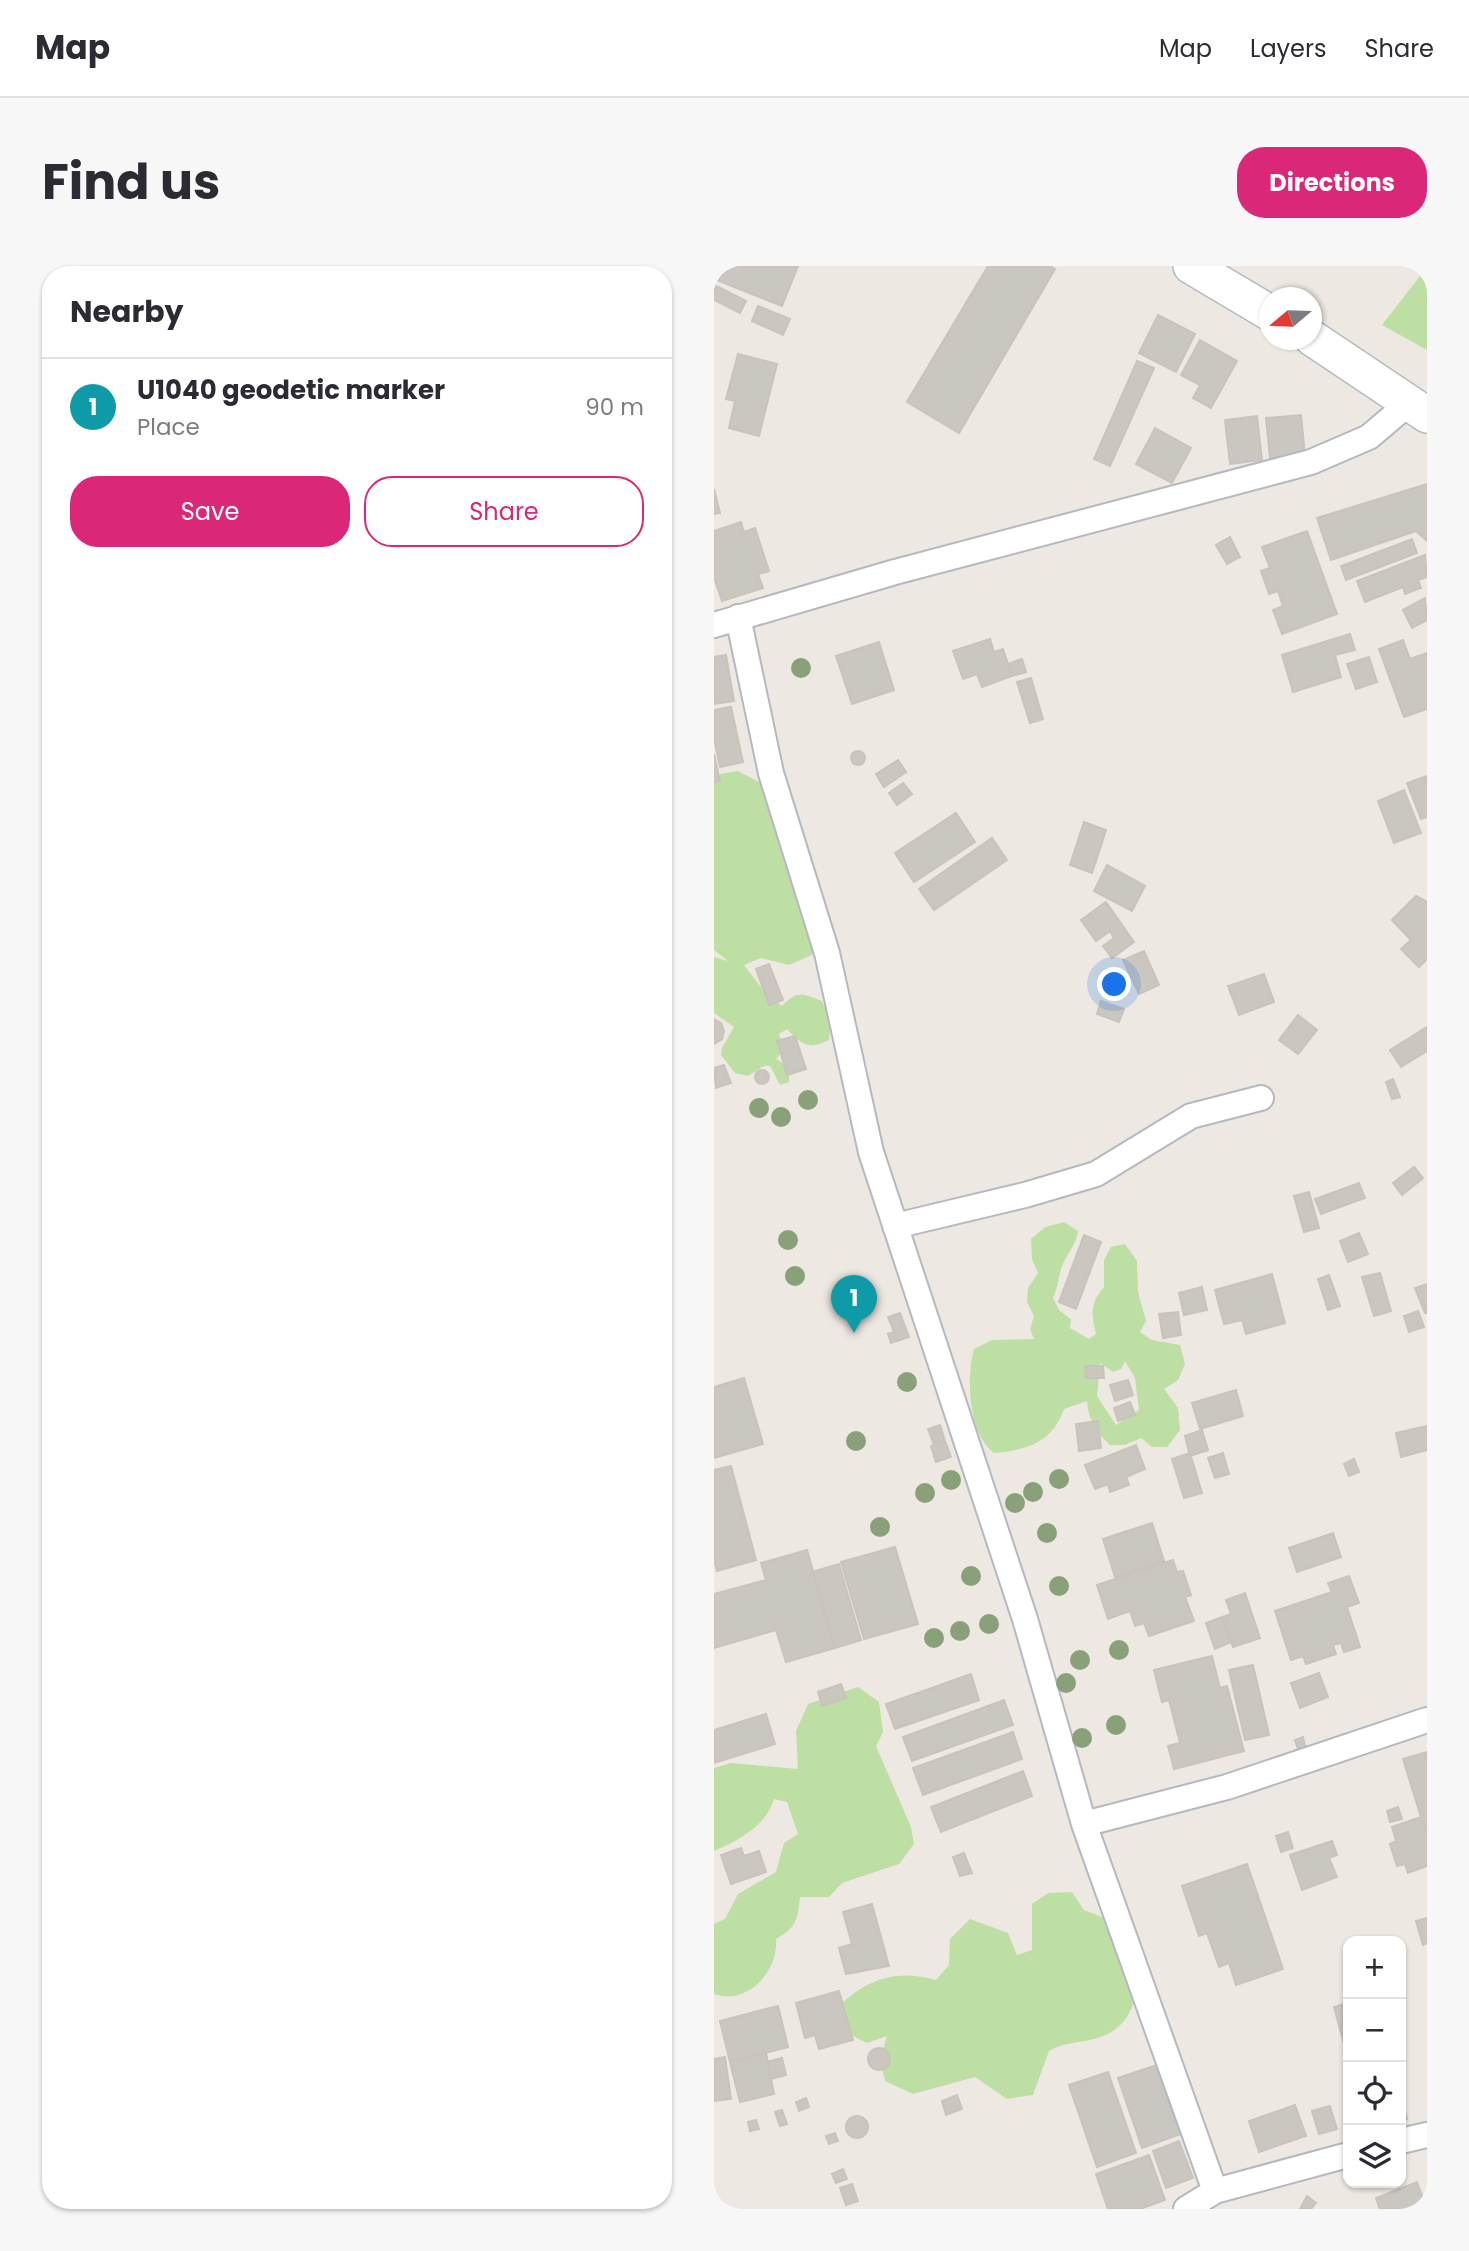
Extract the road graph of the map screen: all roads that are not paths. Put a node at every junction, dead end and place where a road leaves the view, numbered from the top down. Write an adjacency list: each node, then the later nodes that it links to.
1 (1191, 266): 2 (main road)
2 (1259, 307)
3 (1322, 345): 4 (main road)
4 (1418, 409): 5 (street)
5 (738, 617): 6 (street); 8 (street)
6 (714, 625)
7 (1261, 1098): 8 (street)
8 (895, 1226): 10 (street)
9 (1427, 1720): 10 (street)
10 (1084, 1824): 14 (street)
11 (1427, 2136): 12 (street)
12 (1406, 2140)
13 (1343, 2156): 14 (street)
14 (1215, 2191): 15 (street)
15 (1186, 2209)

